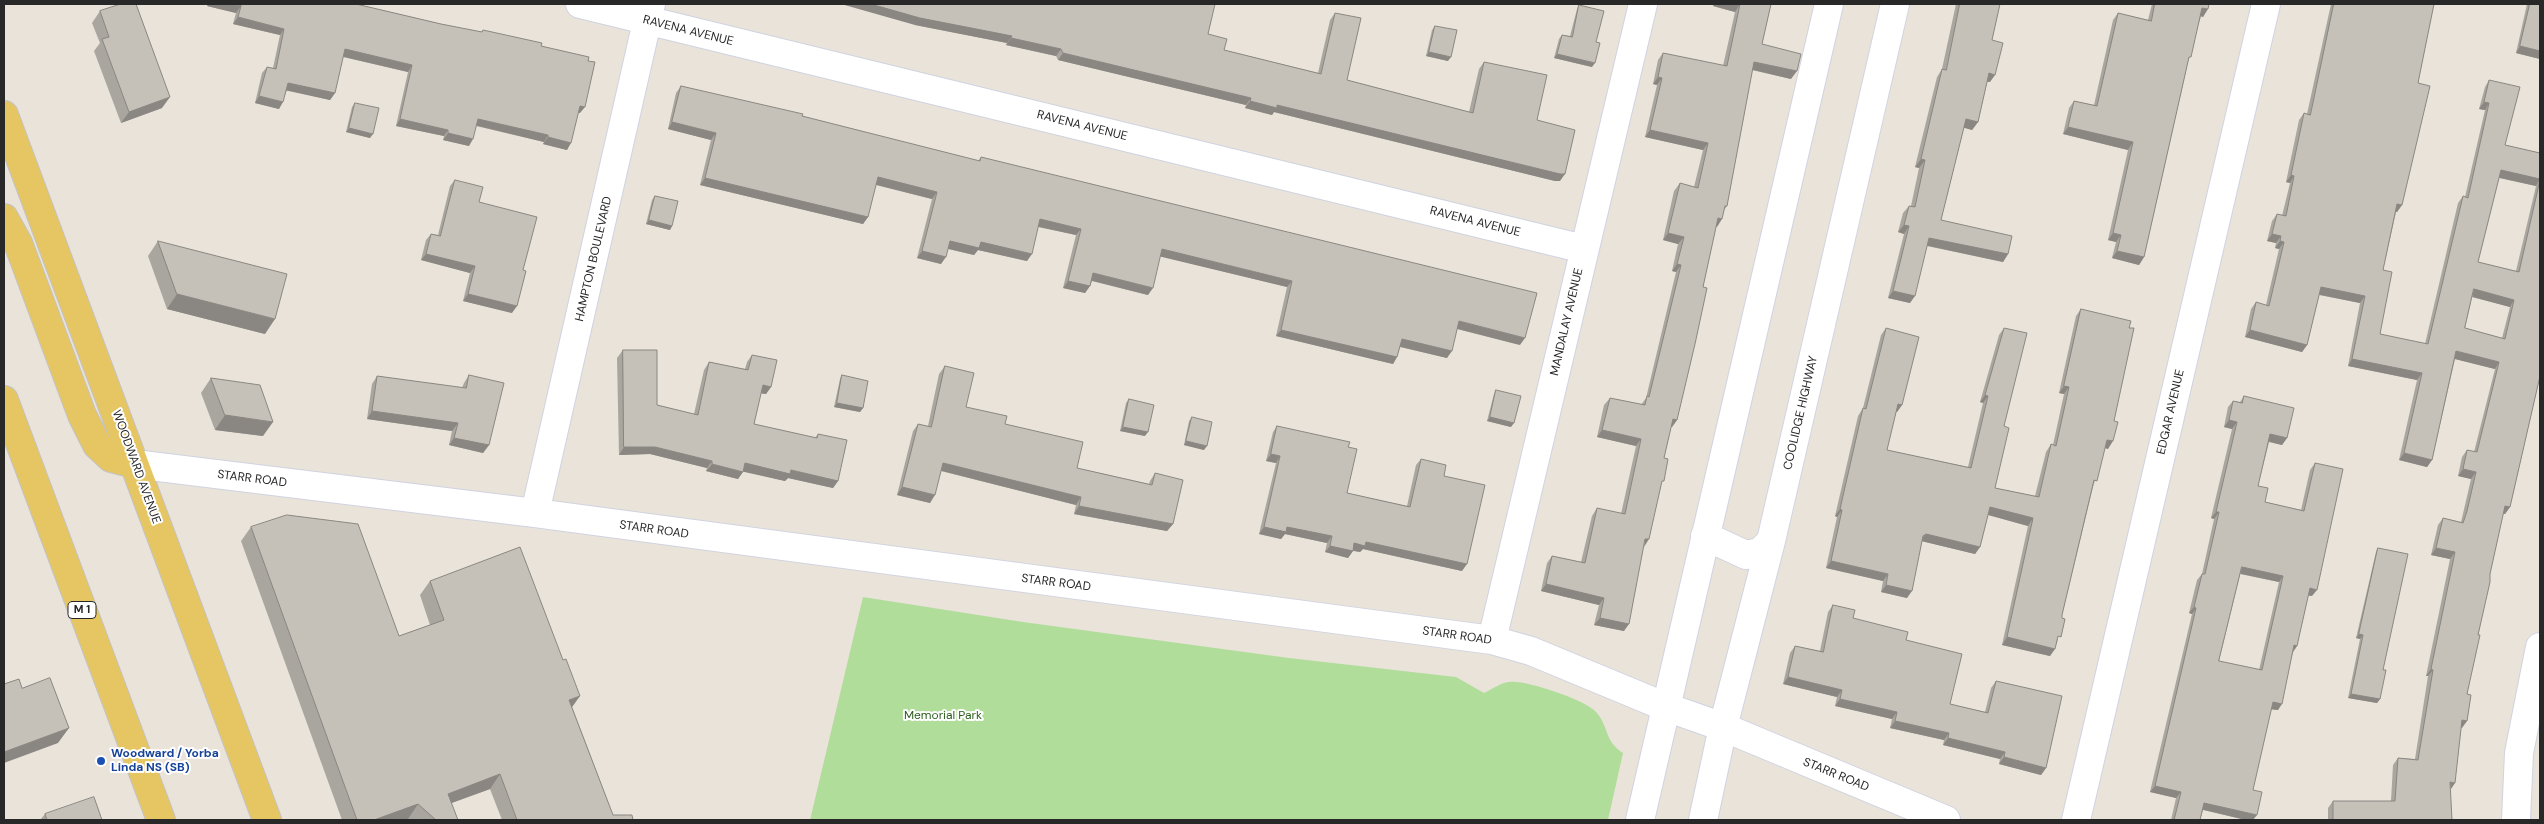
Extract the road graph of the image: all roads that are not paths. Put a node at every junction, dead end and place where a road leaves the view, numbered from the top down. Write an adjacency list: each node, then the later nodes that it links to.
1 (580, 4): 6 (street, RAVENA AVENUE)
2 (1643, 4): 9 (street, MANDALAY AVENUE)
3 (1829, 4): 13 (street)
4 (1895, 4): 14 (street, COOLIDGE HIGHWAY)
5 (2266, 4): 24 (street, EDGAR AVENUE)
6 (649, 12): 9 (street, RAVENA AVENUE); 12 (street, HAMPTON BOULEVARD)
7 (4, 115): 11 (main road, WOODWARD AVENUE)
8 (4, 218): 11 (main road)
9 (1584, 249): 15 (street, MANDALAY AVENUE)
10 (4, 400): 19 (main road, M 1)
11 (134, 464): 12 (street, STARR ROAD); 20 (main road, WOODWARD AVENUE)
12 (535, 513): 15 (street, STARR ROAD)
13 (1705, 536): 14 (street); 17 (street)
14 (1771, 541): 18 (street, COOLIDGE HIGHWAY)
15 (1492, 640): 17 (street, STARR ROAD)
16 (2540, 647): 25 (street)
17 (1666, 708): 18 (street, STARR ROAD); 21 (street)
18 (1723, 727): 22 (street, COOLIDGE HIGHWAY); 23 (street, STARR ROAD)
19 (161, 820)
20 (267, 820)
21 (1640, 820)
22 (1703, 820)
23 (1946, 820)
24 (2076, 820)
25 (2516, 820)

